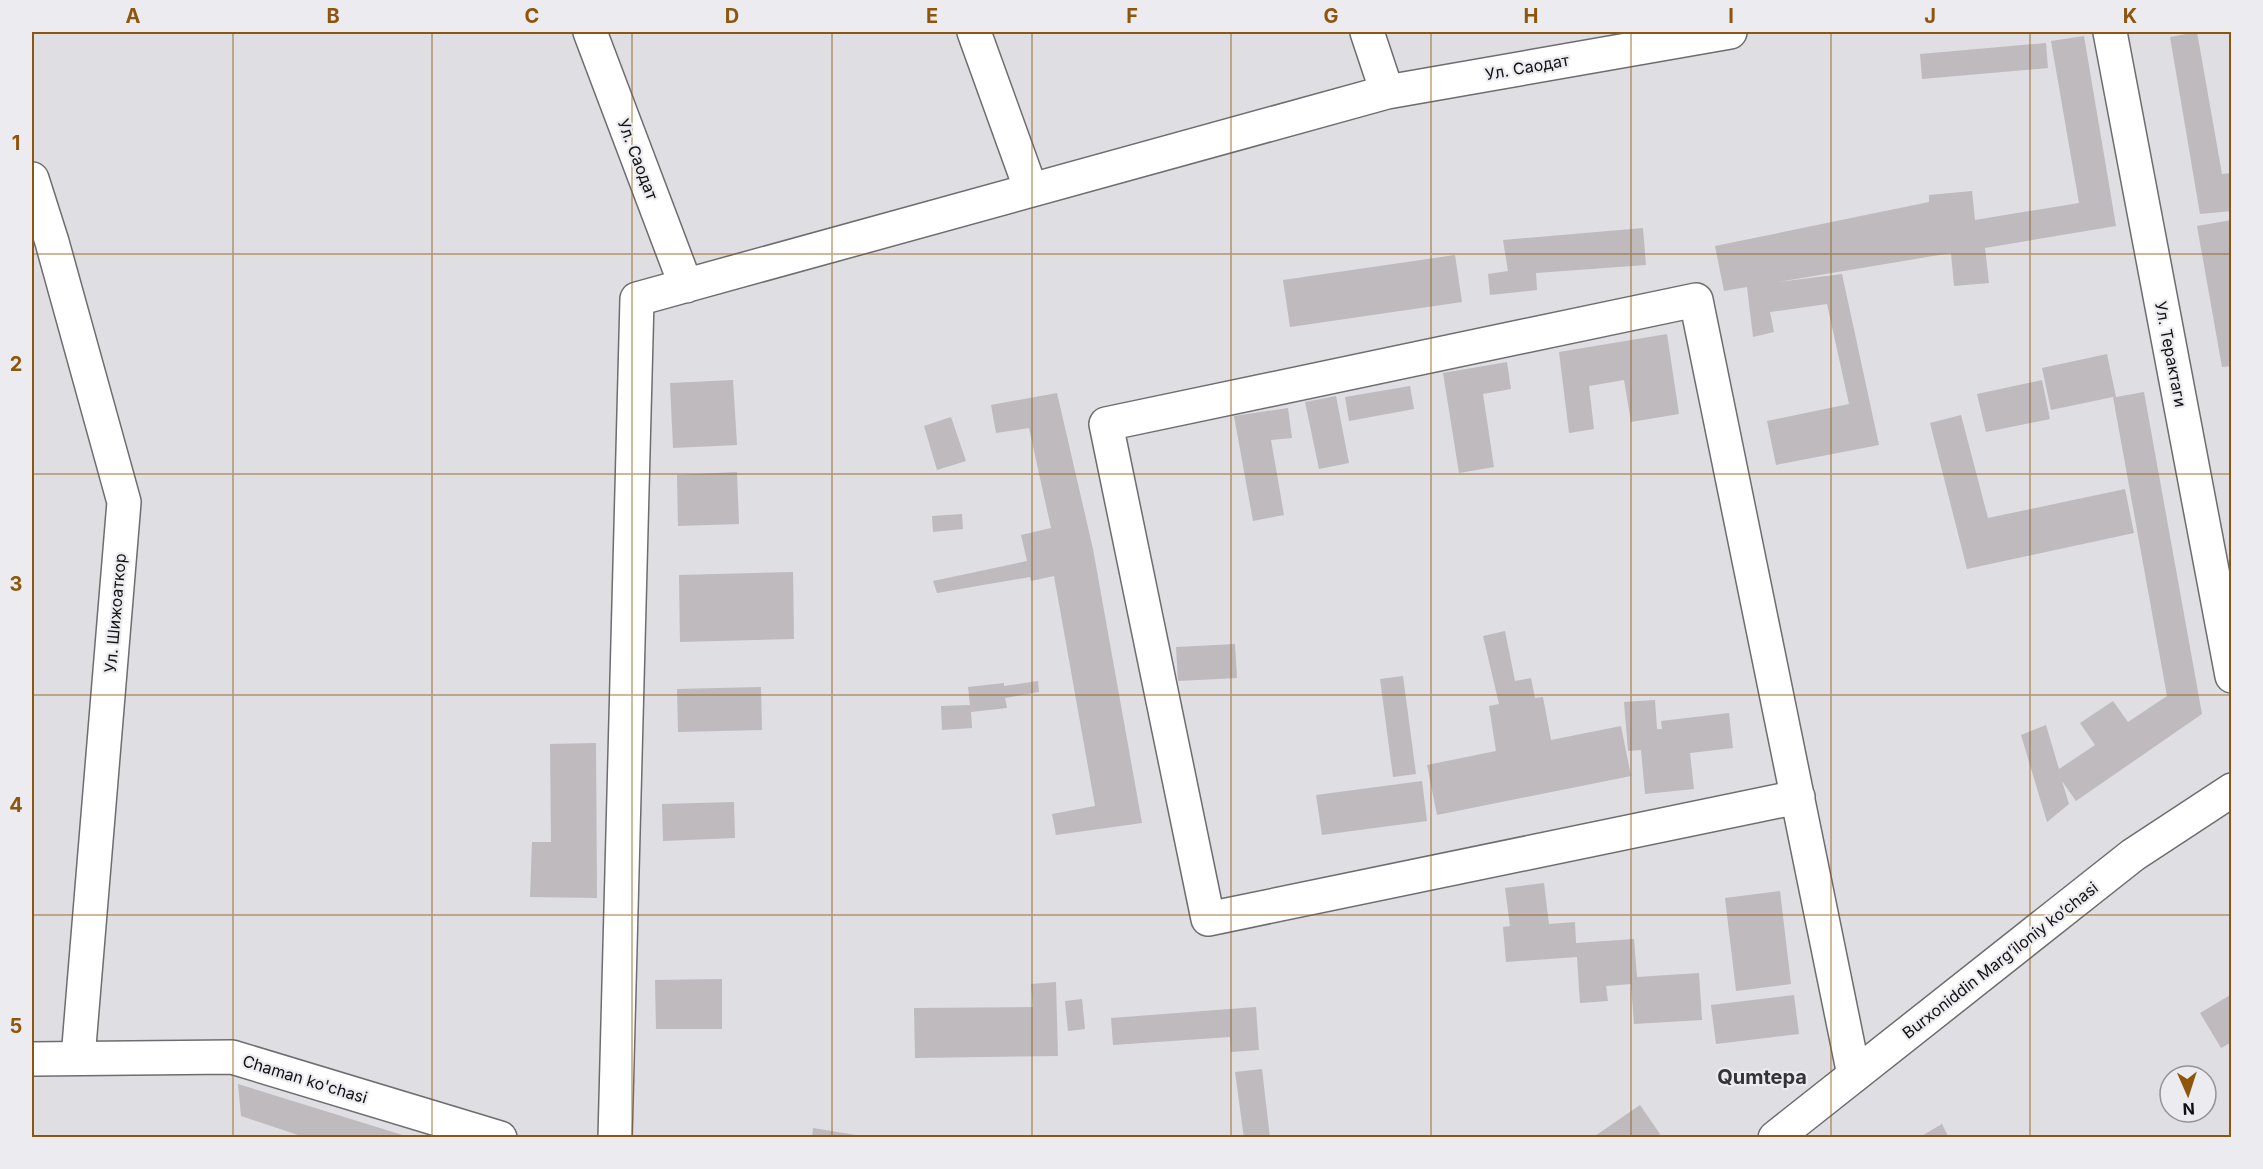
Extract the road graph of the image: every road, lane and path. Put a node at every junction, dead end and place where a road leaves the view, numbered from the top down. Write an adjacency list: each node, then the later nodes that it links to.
1 (590, 32): 10 (street, Ул. Саодат)
2 (974, 32): 8 (street)
3 (1367, 32): 6 (street)
4 (1730, 32): 6 (street, Ул. Саодат)
5 (2110, 32): 11 (street, Ул. Терактаги)
6 (1387, 92): 8 (street, Ул. Саодат)
7 (32, 179): 9 (street, Ул. Шижоаткор)
8 (1031, 190): 10 (street, Ул. Саодат)
9 (42, 245): 14 (street, Ул. Шижоаткор)
10 (686, 286): 19 (street, Ул. Саодат)
11 (2232, 676)
12 (2232, 790): 16 (street, Burxoniddin Marg’iloniy ko’chasi)
13 (1798, 797): 13 (street); 16 (street)
14 (78, 1058): 15 (street, Chaman ko'chasi); 18 (street, Chaman ko'chasi)
15 (32, 1059)
16 (1854, 1075): 17 (street, Burxoniddin Marg’iloniy ko’chasi)
17 (1789, 1133)
18 (500, 1137)
19 (615, 1137)

